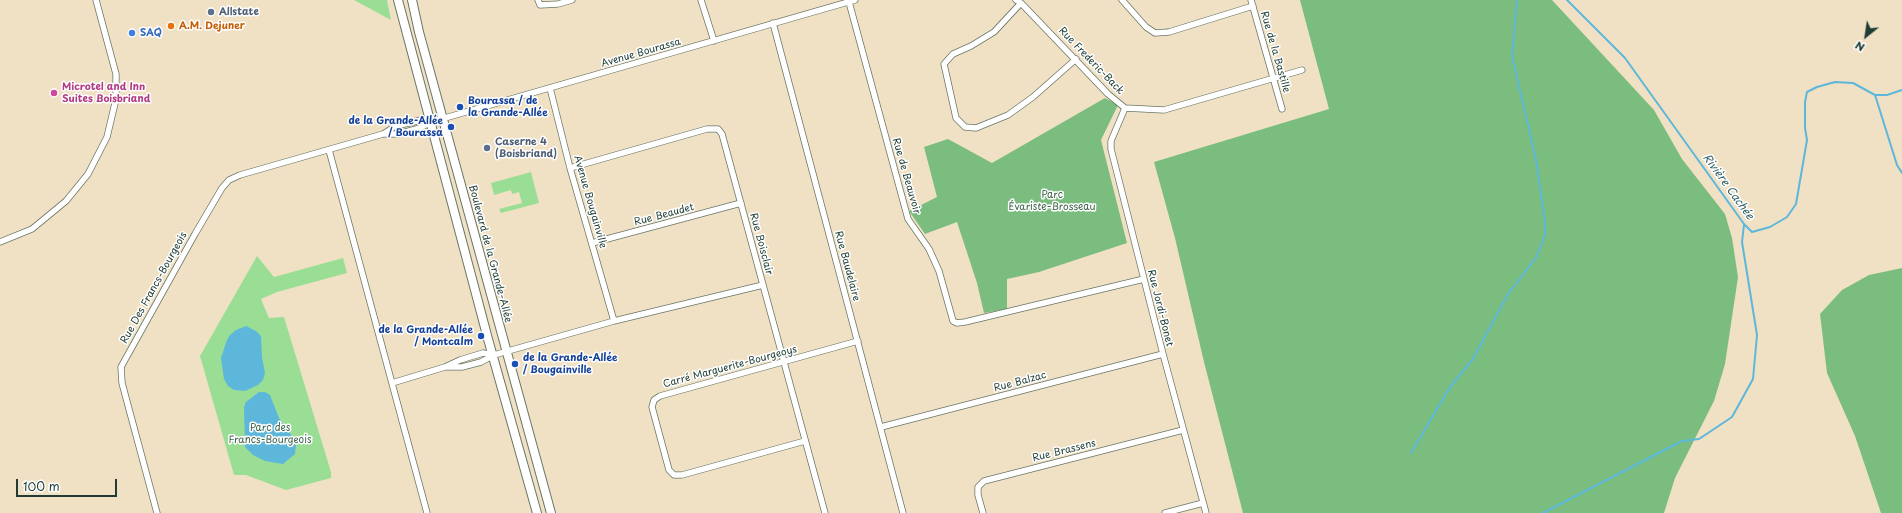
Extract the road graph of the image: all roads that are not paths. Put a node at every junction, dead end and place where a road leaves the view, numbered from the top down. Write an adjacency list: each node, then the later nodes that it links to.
1 (96, 0): 25 (street)
2 (398, 0): 21 (street)
3 (412, 0): 20 (street, Boulevard de la Grande-Allée)
4 (572, 0): 9 (street)
5 (701, 0): 13 (street)
6 (855, 0): 10 (street, Avenue Bourassa)
7 (1122, 0): 11 (street)
8 (1019, 1): 14 (street, Rue Frederic-Back); 14 (street)
9 (539, 2)
10 (849, 2): 12 (street, Avenue Bourassa); 27 (street, Rue de Beauvoir)
11 (1252, 3): 16 (street, Rue de la Bastille)
12 (773, 23): 13 (street, Avenue Bourassa); 30 (street, Rue Baudelaire)
13 (714, 42): 17 (street, Avenue Bourassa)
14 (1076, 59): 18 (street, Rue Frederic-Back)
15 (1302, 70): 16 (street, Rue Frederic-Back)
16 (1273, 78): 18 (street, Rue Frederic-Back); 19 (street, Rue de la Bastille)
17 (550, 88): 20 (street, Avenue Bourassa); 23 (street, Avenue Bougainville)
18 (1125, 108): 27 (street, Rue Jordi-Bonet)
19 (1282, 108)
20 (443, 118): 21 (street, Avenue Bourassa); 31 (street, Boulevard de la Grande-Allée)
21 (431, 122): 22 (street, Rue Des Francs-Bourgeois); 33 (street)
22 (329, 150): 35 (street); 40 (street, Rue Des Francs-Bourgeois)
23 (570, 168): 24 (street, Rue Boisclair); 26 (street, Avenue Bougainville)
24 (741, 203): 26 (street, Rue Beaudet); 28 (street, Rue Boisclair)
25 (0, 242)
26 (592, 243): 29 (street, Avenue Bougainville)
27 (1144, 279): 32 (street, Rue Jordi-Bonet)
28 (763, 285): 29 (street); 34 (street, Rue Boisclair)
29 (614, 321): 31 (street)
30 (858, 341): 34 (street, Carré Marguerite-Bourgeoys); 36 (street, Rue Baudelaire)
31 (506, 352): 33 (street); 43 (street, Boulevard de la Grande-Allée)
32 (1163, 354): 36 (street, Rue Balzac); 37 (street, Rue Jordi-Bonet)
33 (494, 355): 35 (street); 42 (street)
34 (784, 362): 38 (street, Rue Boisclair); 38 (street, Carré Marguerite-Bourgeoys)
35 (392, 383): 41 (street)
36 (881, 427): 45 (street, Rue Baudelaire)
37 (1183, 430): 39 (street, Rue Jordi-Bonet); 46 (street, Rue Brassens)
38 (805, 440): 44 (street, Rue Boisclair)
39 (1203, 503): 47 (street); 48 (street, Rue Jordi-Bonet)
40 (157, 513)
41 (427, 513)
42 (536, 513)
43 (551, 513)
44 (825, 513)
45 (903, 513)
46 (983, 513)
47 (1166, 513)
48 (1206, 513)

